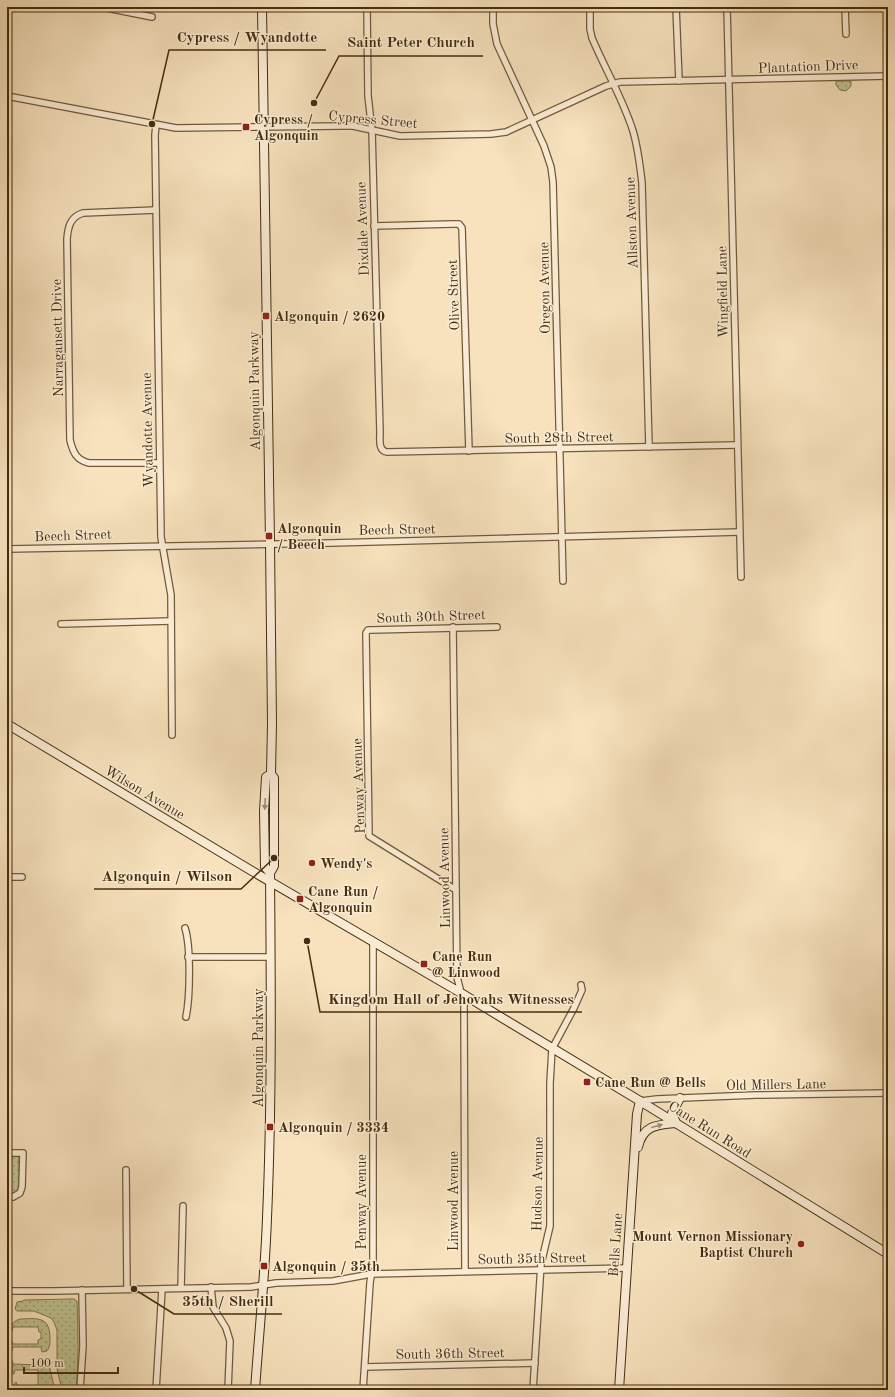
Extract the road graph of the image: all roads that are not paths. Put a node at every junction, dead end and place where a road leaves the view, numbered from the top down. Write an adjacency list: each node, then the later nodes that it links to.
1 (102, 7): 9 (street)
2 (262, 7): 18 (main road, Algonquin Parkway)
3 (367, 7): 19 (street, Dixdale Avenue)
4 (493, 7): 16 (street, Oregon Avenue)
5 (590, 7): 14 (street, Allston Avenue)
6 (676, 7): 13 (street)
7 (727, 7): 12 (street, Wingfield Lane)
8 (845, 7): 10 (street)
9 (152, 17)
10 (846, 34)
11 (888, 76): 12 (street, Plantation Drive)
12 (728, 79): 13 (street, Cypress Street); 22 (street, Wingfield Lane)
13 (679, 81): 14 (street, Cypress Street)
14 (613, 84): 16 (street, Cypress Street); 23 (street, Allston Avenue)
15 (7, 96): 17 (street, Cypress Street)
16 (532, 120): 19 (street, Cypress Street); 24 (street, Oregon Avenue)
17 (156, 125): 18 (street, Cypress Street); 20 (street, Wyandotte Avenue)
18 (263, 127): 19 (street, Cypress Street); 30 (main road, Algonquin Parkway)
19 (372, 131): 21 (street, Dixdale Avenue)
20 (156, 210): 27 (street, Wyandotte Avenue); 27 (street, Narragansett Drive)
21 (374, 226): 25 (street, Dixdale Avenue); 26 (street, Olive Street)
22 (737, 445): 23 (street, South 28th Street); 28 (street, Wingfield Lane)
23 (649, 447): 24 (street, South 28th Street)
24 (560, 449): 26 (street, South 28th Street); 29 (street, Oregon Avenue)
25 (382, 450): 26 (street, South 28th Street)
26 (469, 451)
27 (159, 463): 31 (street, Wyandotte Avenue)
28 (739, 532): 29 (street, Beech Street); 33 (street, Wingfield Lane)
29 (562, 536): 30 (street, Beech Street); 34 (street, Oregon Avenue)
30 (270, 543): 31 (street, Beech Street); 44 (main road, Algonquin Parkway)
31 (162, 546): 32 (street, Beech Street); 35 (street, Wyandotte Avenue)
32 (7, 549)
33 (740, 577)
34 (563, 581)
35 (172, 621): 36 (street); 41 (street, Wyandotte Avenue)
36 (61, 624)
37 (497, 626): 38 (street, South 30th Street)
38 (453, 627): 39 (street, South 30th Street); 45 (street, Linwood Avenue)
39 (366, 633): 45 (street, Penway Avenue)
40 (7, 724): 44 (main road, Wilson Avenue)
41 (172, 735)
42 (7, 877): 43 (street)
43 (22, 877)
44 (270, 882): 47 (main road, Cane Run Road); 49 (main road, Algonquin Parkway)
45 (456, 890): 51 (street, Linwood Avenue)
46 (185, 928): 48 (street)
47 (373, 942): 51 (main road, Cane Run Road); 67 (street, Penway Avenue)
48 (188, 957): 49 (street); 52 (street)
49 (270, 957): 68 (main road, Algonquin Parkway)
50 (582, 986): 53 (street)
51 (461, 993): 53 (main road, Cane Run Road); 66 (street, Linwood Avenue)
52 (186, 1017)
53 (552, 1049): 56 (main road, Cane Run Road); 65 (street, Hudson Avenue)
54 (888, 1093): 55 (street, Old Millers Lane)
55 (680, 1098): 56 (street, Old Millers Lane); 57 (main road)
56 (640, 1101): 57 (main road, Cane Run Road); 59 (main road, Bells Lane)
57 (676, 1123): 59 (main road, one-way to 57); 63 (main road, Cane Run Road)
58 (7, 1153): 61 (street)
59 (634, 1163): 64 (main road, Bells Lane)
60 (126, 1170): 73 (street)
61 (7, 1196)
62 (183, 1206): 69 (street)
63 (888, 1254)
64 (627, 1268): 65 (street, South 35th Street); 83 (main road, Bells Lane)
65 (540, 1270): 66 (street, South 35th Street); 75 (street, Hudson Avenue)
66 (465, 1272): 67 (street, South 35th Street)
67 (371, 1274): 68 (street, South 35th Street); 76 (street, Penway Avenue)
68 (263, 1285): 70 (street, South 35th Street); 80 (main road, Algonquin Parkway)
69 (182, 1288): 70 (street, South 35th Street); 71 (street, South 35th Street)
70 (211, 1288): 79 (street)
71 (162, 1289): 73 (street, South 35th Street); 78 (street)
72 (82, 1290): 73 (street, South 35th Street); 74 (street, South 35th Street); 77 (street)
73 (127, 1290)
74 (7, 1291)
75 (535, 1363): 76 (street, South 36th Street); 82 (street, Hudson Avenue)
76 (365, 1366): 81 (street, Penway Avenue)
77 (80, 1390)
78 (156, 1390)
79 (228, 1390)
80 (255, 1390)
81 (363, 1390)
82 (533, 1390)
83 (619, 1390)

